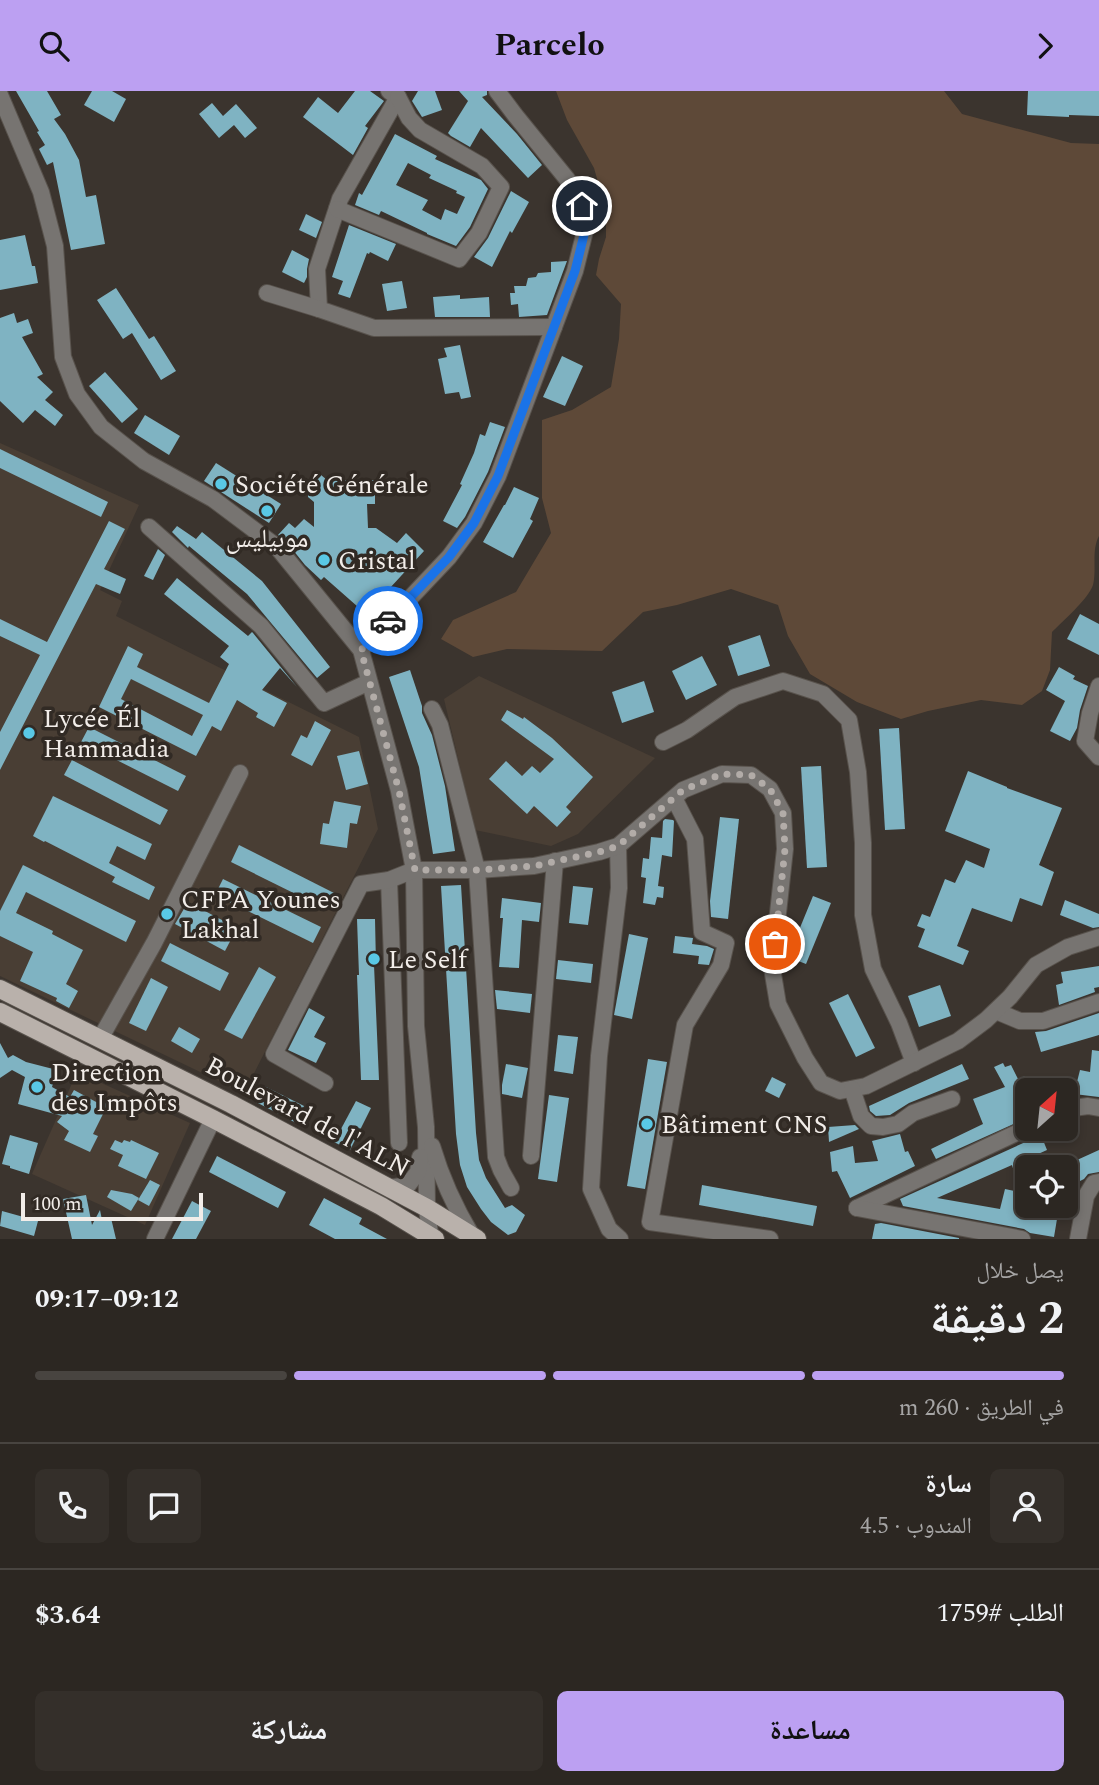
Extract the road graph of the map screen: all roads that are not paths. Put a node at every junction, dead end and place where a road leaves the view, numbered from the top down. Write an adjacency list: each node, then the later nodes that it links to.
1 (498, 91): 7 (street)
2 (394, 94): 4 (street); 4 (street)
3 (0, 95): 9 (street)
4 (337, 209): 6 (street)
5 (267, 293): 6 (street)
6 (319, 309): 7 (street)
7 (554, 327): 9 (street)
8 (149, 527): 10 (street)
9 (361, 650): 10 (street)
10 (369, 682): 19 (street)
11 (1099, 686): 14 (street)
12 (432, 709): 20 (street)
13 (663, 742): 28 (street)
14 (1099, 757)
15 (240, 773): 27 (street)
16 (674, 798): 17 (street); 30 (street); 47 (street)
17 (618, 846): 18 (street); 46 (street)
18 (555, 861): 20 (street); 38 (street)
19 (415, 870): 20 (street); 21 (street); 35 (street)
20 (477, 870): 41 (street)
21 (389, 880): 29 (street); 37 (street)
22 (1099, 937): 25 (street)
23 (0, 989): 27 (main road, Boulevard de l'ALN)
24 (1099, 1002): 25 (street)
25 (996, 1011): 28 (street)
26 (0, 1013): 34 (main road, Boulevard de l'ALN)
27 (100, 1039): 40 (main road, Boulevard de l'ALN)
28 (914, 1063): 30 (street)
29 (325, 1083)
30 (852, 1089): 31 (street)
31 (952, 1099)
32 (1078, 1107): 33 (street)
33 (1099, 1108)
34 (213, 1119): 43 (main road, Boulevard de l'ALN); 45 (street)
35 (426, 1127): 40 (street); 42 (street); 44 (street)
36 (1015, 1134): 48 (street)
37 (399, 1143)
38 (531, 1156)
39 (1099, 1182): 49 (street)
40 (389, 1188): 42 (main road, Boulevard de l'ALN)
41 (511, 1188)
42 (427, 1208): 43 (street); 44 (main road, Boulevard de l'ALN)
43 (432, 1237)
44 (474, 1237)
45 (155, 1239)
46 (620, 1239)
47 (770, 1239)
48 (1022, 1239)
49 (1078, 1239)

